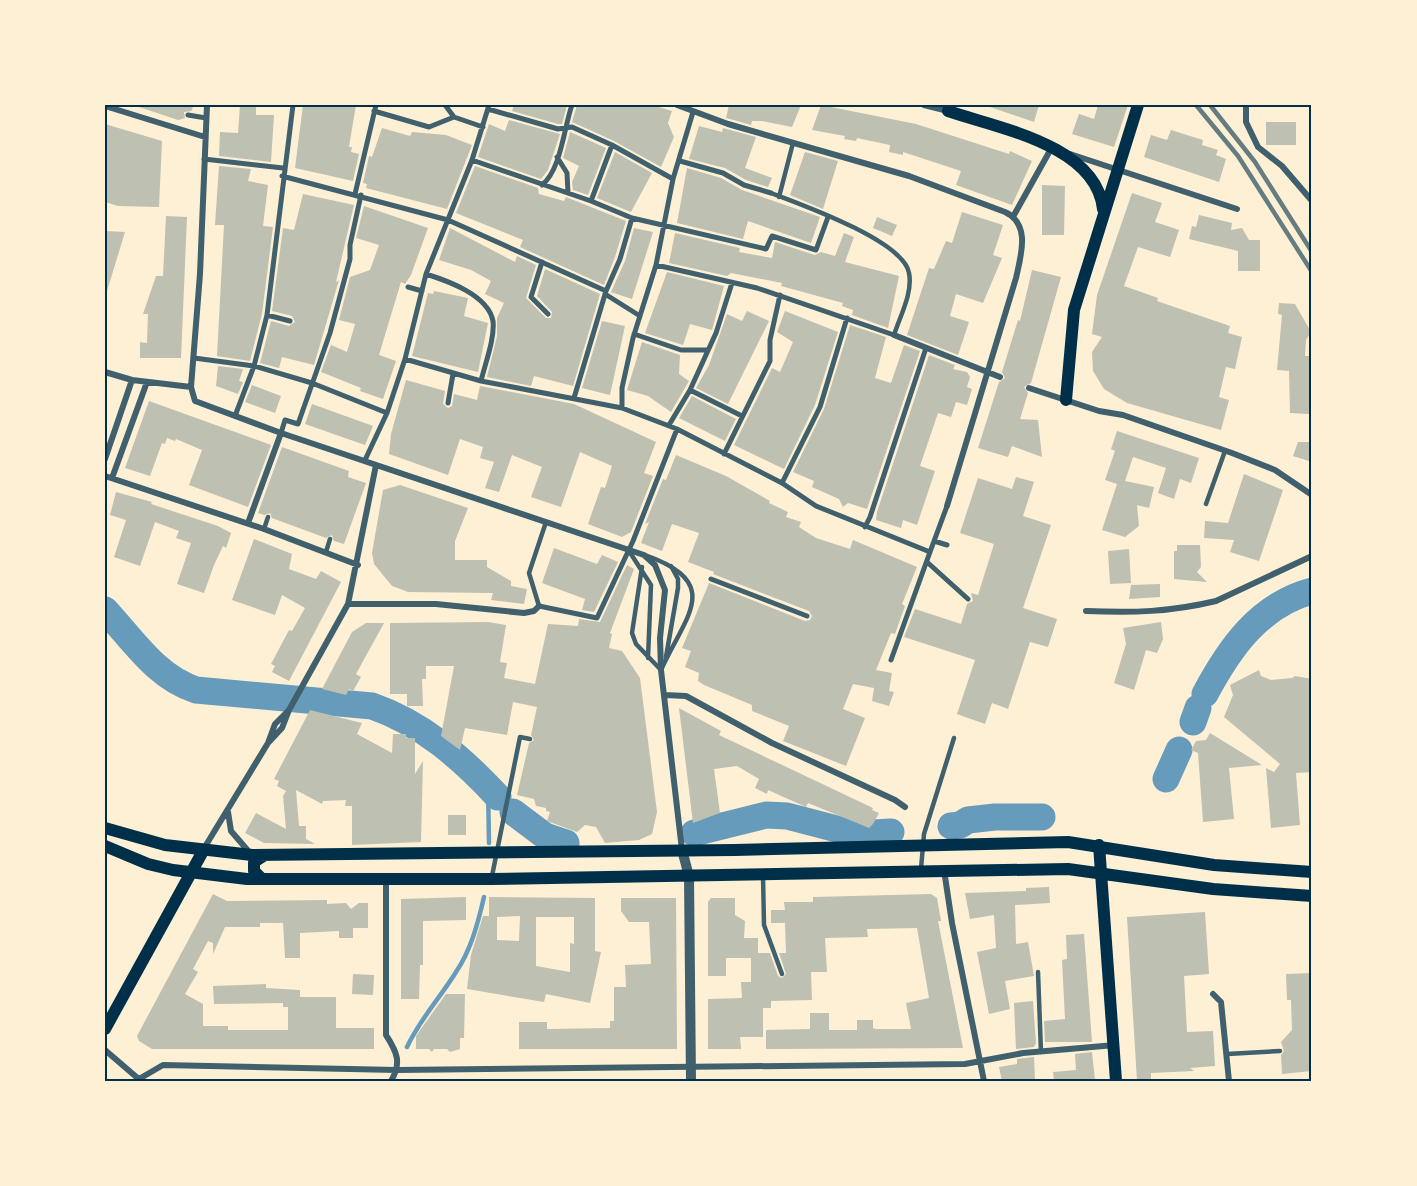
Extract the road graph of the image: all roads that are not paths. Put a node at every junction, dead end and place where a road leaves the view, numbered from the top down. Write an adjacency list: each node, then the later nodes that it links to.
1 (207, 105): 16 (street)
2 (293, 105): 27 (street)
3 (445, 105): 15 (street)
4 (572, 105): 18 (street)
5 (676, 105): 11 (street)
6 (924, 105): 12 (street)
7 (1138, 105): 28 (main road)
8 (1246, 105): 37 (street)
9 (105, 106): 19 (street)
10 (375, 108): 15 (street); 34 (street)
11 (694, 108): 20 (street); 26 (street)
12 (949, 108): 22 (main road)
13 (488, 109): 17 (street); 18 (street)
14 (188, 115): 16 (street)
15 (454, 117): 17 (street)
16 (206, 118): 19 (street)
17 (483, 127): 25 (street)
18 (565, 128): 21 (street); 23 (street)
19 (205, 137): 24 (street)
20 (793, 143): 35 (lane); 40 (street)
21 (612, 145): 30 (street); 36 (street)
22 (1051, 147): 28 (street); 39 (main road); 40 (street)
23 (557, 157): 31 (street); 32 (street)
24 (204, 159): 27 (street); 62 (street)
25 (472, 160): 31 (street); 43 (street)
26 (680, 160): 30 (street); 33 (street)
27 (283, 168): 29 (street)
28 (1116, 170): 38 (street); 39 (main road)
29 (282, 176): 34 (street); 54 (street)
30 (673, 179): 44 (street)
31 (542, 185): 32 (street)
32 (568, 193): 36 (street)
33 (771, 193): 35 (lane)
34 (358, 194): 43 (street); 72 (street)
35 (779, 197): 41 (lane)
36 (591, 201): 42 (street)
37 (1312, 201)
38 (1237, 209)
39 (1103, 213): 77 (main road)
40 (1014, 215): 66 (street)
41 (828, 217): 44 (street); 59 (lane)
42 (632, 218): 44 (street); 51 (street)
43 (448, 220): 45 (street); 47 (street)
44 (664, 226): 46 (street)
45 (542, 262): 51 (street); 53 (street)
46 (656, 265): 48 (street); 55 (street)
47 (426, 274): 50 (street); 70 (street)
48 (732, 283): 52 (street); 61 (street)
49 (408, 287): 50 (street)
50 (422, 291): 63 (street)
51 (606, 292): 55 (street); 76 (street)
52 (780, 295): 56 (street); 82 (street)
53 (548, 314)
54 (267, 315): 57 (street); 64 (street)
55 (640, 316): 58 (street)
56 (847, 318): 59 (street); 92 (street)
57 (290, 321)
58 (634, 334): 61 (street); 79 (street)
59 (894, 335): 60 (street)
60 (926, 348): 66 (street); 99 (street)
61 (708, 350): 75 (street)
62 (194, 358): 64 (street); 73 (street)
63 (405, 359): 67 (street); 80 (street)
64 (254, 366): 72 (street); 81 (street)
65 (105, 372): 69 (street)
66 (987, 372): 68 (street); 95 (street)
67 (453, 374): 70 (street); 78 (street)
68 (1000, 377)
69 (132, 380): 71 (street); 88 (street)
70 (481, 381): 76 (street)
71 (147, 382): 73 (street); 91 (street)
72 (312, 383): 80 (street); 85 (street)
73 (191, 387): 81 (street)
74 (1029, 388): 77 (street)
75 (690, 390): 82 (street); 83 (street)
76 (574, 398): 79 (street)
77 (1066, 400): 86 (street)
78 (448, 403)
79 (622, 408): 83 (street)
80 (387, 413): 89 (street)
81 (235, 416): 85 (street)
82 (742, 416): 87 (street)
83 (669, 425): 84 (street)
84 (677, 429): 87 (street); 104 (street)
85 (281, 433): 89 (street); 98 (street)
86 (1225, 451): 93 (street); 94 (lane)
87 (724, 454): 92 (street)
88 (105, 459)
89 (365, 460): 90 (street)
90 (376, 465): 97 (street); 111 (street)
91 (109, 477): 98 (street)
92 (782, 483): 99 (street)
93 (1312, 495)
94 (1206, 504)
95 (947, 506): 102 (street)
96 (268, 517): 100 (lane)
97 (546, 522): 104 (street); 116 (lane)
98 (248, 523): 100 (street)
99 (865, 527): 106 (street)
100 (264, 529): 105 (street)
101 (330, 539): 105 (lane)
102 (934, 541): 103 (street); 106 (street)
103 (947, 546)
104 (628, 549): 107 (street); 112 (lane); 116 (street)
105 (326, 552): 111 (street)
106 (930, 552): 109 (street)
107 (644, 555): 110 (lane); 122 (street)
108 (1312, 556): 117 (street)
109 (927, 562): 114 (street); 121 (street)
110 (670, 564): 120 (lane); 120 (lane)
111 (358, 565): 115 (street)
112 (642, 567): 119 (lane); 119 (lane)
113 (711, 579): 118 (street)
114 (969, 599)
115 (348, 604): 116 (street); 127 (street)
116 (539, 606)
117 (1086, 611)
118 (807, 616)
119 (648, 658): 122 (lane)
120 (666, 660): 122 (lane)
121 (891, 660)
122 (661, 670): 123 (street)
123 (665, 695): 126 (street); 132 (street)
124 (954, 738): 131 (lane)
125 (530, 739): 134 (lane)
126 (905, 807)
127 (228, 812): 133 (street); 135 (street)
128 (105, 828): 133 (main road)
129 (1099, 845): 131 (main road); 138 (main road); 140 (main road)
130 (105, 846): 139 (main road)
131 (922, 846): 132 (main road); 137 (lane)
132 (682, 850): 134 (main road); 142 (street)
133 (203, 851): 135 (main road); 139 (main road)
134 (496, 852): 135 (main road); 145 (lane)
135 (259, 855): 143 (main road)
136 (944, 870): 137 (main road); 140 (main road); 156 (street)
137 (921, 871): 141 (main road)
138 (1312, 872)
139 (189, 873): 143 (main road); 150 (main road)
140 (1101, 873): 146 (main road); 151 (main road)
141 (763, 875): 142 (main road); 148 (lane)
142 (689, 876): 145 (main road); 157 (street)
143 (261, 878): 144 (main road)
144 (386, 879): 145 (main road); 158 (street)
145 (491, 879)
146 (1312, 896)
147 (1038, 972): 154 (lane)
148 (782, 974)
149 (1213, 994): 155 (street)
150 (105, 1029)
151 (1115, 1045): 154 (street); 163 (main road)
152 (105, 1050): 159 (street)
153 (1280, 1051): 155 (lane)
154 (1041, 1052): 156 (street)
155 (1227, 1054): 164 (street)
156 (980, 1060): 157 (street); 162 (street)
157 (691, 1065): 158 (street); 161 (street)
158 (398, 1070): 159 (street); 160 (street)
159 (140, 1080)
160 (391, 1081)
161 (692, 1081)
162 (984, 1081)
163 (1116, 1081)
164 (1229, 1081)

